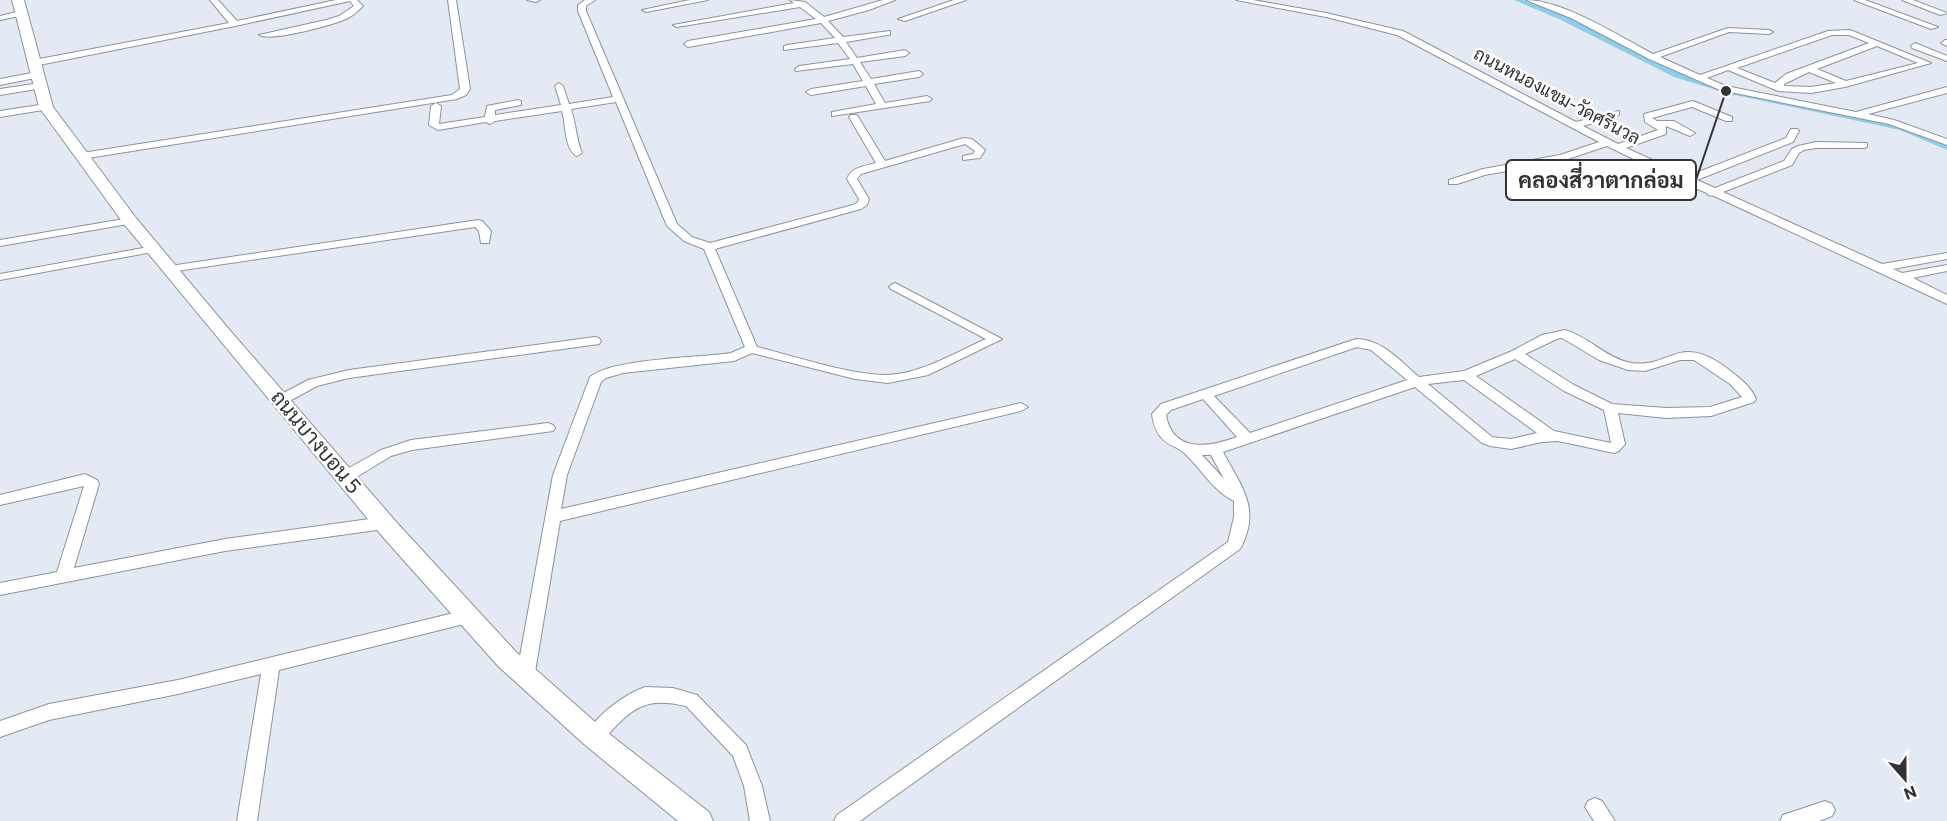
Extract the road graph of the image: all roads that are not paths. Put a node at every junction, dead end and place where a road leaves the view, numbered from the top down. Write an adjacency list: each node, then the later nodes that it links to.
1 (18, 0): 19 (main road, ถนนบางบอน 5)
2 (214, 0): 24 (street)
3 (347, 0): 24 (street)
4 (353, 0): 29 (street)
5 (452, 0): 59 (street)
6 (531, 0): 7 (street)
7 (536, 0)
8 (591, 0): 56 (street)
9 (704, 0): 17 (street)
10 (891, 0): 22 (street)
11 (962, 0): 21 (street)
12 (1240, 0): 72 (street, ถนนหนองแขม-วัดศรีนวล)
13 (1530, 0): 36 (street)
14 (1858, 0): 23 (street)
15 (1906, 0): 18 (street)
16 (798, 2): 22 (street); 25 (street)
17 (646, 10)
18 (1945, 12): 23 (street)
19 (21, 14): 20 (street); 43 (main road, ถนนบางบอน 5)
20 (0, 18)
21 (902, 19)
22 (823, 20): 30 (street); 32 (street)
23 (1916, 21): 26 (street)
24 (235, 24): 43 (street)
25 (677, 25)
26 (1934, 27)
27 (1769, 32): 36 (street)
28 (888, 33): 30 (street)
29 (263, 35)
30 (840, 40): 34 (street); 38 (street)
31 (1877, 43): 39 (street); 40 (street); 41 (street)
32 (688, 44)
33 (1915, 46): 37 (street)
34 (787, 48)
35 (905, 53): 38 (street)
36 (1652, 57): 53 (street)
37 (1947, 59): 39 (street)
38 (856, 60): 42 (street); 47 (street)
39 (1928, 63): 49 (street)
40 (1730, 68): 45 (street); 48 (street)
41 (1808, 68): 49 (street); 53 (street)
42 (799, 69)
43 (37, 74): 46 (street); 54 (street); 61 (main road, ถนนบางบอน 5)
44 (919, 74): 47 (street)
45 (1703, 76)
46 (0, 82)
47 (868, 82): 55 (street); 62 (street)
48 (1765, 82): 51 (street); 53 (street)
49 (1845, 84): 53 (street)
50 (559, 86): 63 (street)
51 (1748, 88)
52 (1947, 90): 67 (street)
53 (1777, 91): 58 (street); 58 (street)
54 (0, 92)
55 (811, 92)
56 (619, 99): 63 (street); 91 (street)
57 (927, 99): 62 (street)
58 (1789, 101): 67 (street)
59 (436, 103): 70 (street); 80 (street)
60 (518, 103): 70 (street)
61 (46, 106): 65 (street); 80 (main road, ถนนบางบอน 5)
62 (882, 106): 66 (street)
63 (566, 108): 70 (street); 79 (street)
64 (1616, 113): 72 (street)
65 (0, 114)
66 (835, 114)
67 (1858, 115): 76 (street)
68 (854, 117): 82 (street)
69 (1729, 119): 71 (street)
70 (490, 121)
71 (1656, 124): 74 (street); 78 (street)
72 (1575, 125): 75 (street, ถนนหนองแขม-วัดศรีนวล)
73 (1794, 130): 83 (street)
74 (1690, 133)
75 (1608, 142): 78 (street, ถนนหนองแขม-วัดศรีนวล); 84 (street)
76 (1947, 142)
77 (1864, 145): 85 (street)
78 (1619, 149): 83 (street, ถนนหนองแขม-วัดศรีนวล)
79 (577, 153)
80 (82, 156): 86 (main road, ถนนบางบอน 5)
81 (967, 158): 82 (street)
82 (882, 165): 91 (street)
83 (1686, 181): 85 (street, ถนนหนองแขม-วัดศรีนวล)
84 (1453, 182)
85 (1712, 193): 93 (street, ถนนหนองแขม-วัดศรีนวล)
86 (128, 219): 87 (street); 89 (street); 90 (main road, ถนนบางบอน 5)
87 (0, 237)
88 (485, 241): 95 (street)
89 (0, 243)
90 (154, 249): 95 (main road, ถนนบางบอน 5); 96 (street)
91 (710, 250): 101 (street)
92 (1947, 256): 93 (street)
93 (1881, 268): 97 (street, ถนนหนองแขม-วัดศรีนวล)
94 (1947, 268): 97 (street)
95 (170, 269): 106 (main road, ถนนบางบอน 5)
96 (0, 277)
97 (1901, 277): 99 (street, ถนนหนองแขม-วัดศรีนวล)
98 (895, 287): 101 (street)
99 (1947, 300)
100 (595, 341): 106 (street)
101 (751, 349): 117 (street)
102 (1516, 354): 103 (street); 108 (street); 108 (street)
103 (1466, 375): 104 (street); 110 (street)
104 (1419, 381): 105 (street); 110 (street); 111 (street)
105 (1205, 393): 111 (street); 112 (street)
106 (281, 400): 115 (main road, ถนนบางบอน 5)
107 (1021, 407): 117 (street)
108 (1610, 408): 110 (street)
109 (548, 428): 115 (street)
110 (1551, 435)
111 (1248, 440): 113 (street)
112 (1188, 449): 113 (street); 114 (street)
113 (1215, 450): 114 (street)
114 (1221, 475): 130 (street)
115 (345, 477): 118 (main road, ถนนบางบอน 5)
116 (0, 500): 119 (street)
117 (553, 517): 123 (street)
118 (384, 523): 119 (street); 121 (main road, ถนนบางบอน 5)
119 (64, 576): 120 (street)
120 (0, 589)
121 (466, 617): 122 (street); 123 (main road, ถนนบางบอน 5)
122 (271, 664): 124 (street); 128 (street)
123 (525, 678): 125 (main road, ถนนบางบอน 5)
124 (0, 729)
125 (594, 737): 127 (main road, ถนนบางบอน 5); 129 (street)
126 (1825, 810): 131 (street)
127 (692, 818)
128 (247, 821)
129 (760, 821)
130 (844, 821)
131 (1790, 821)

